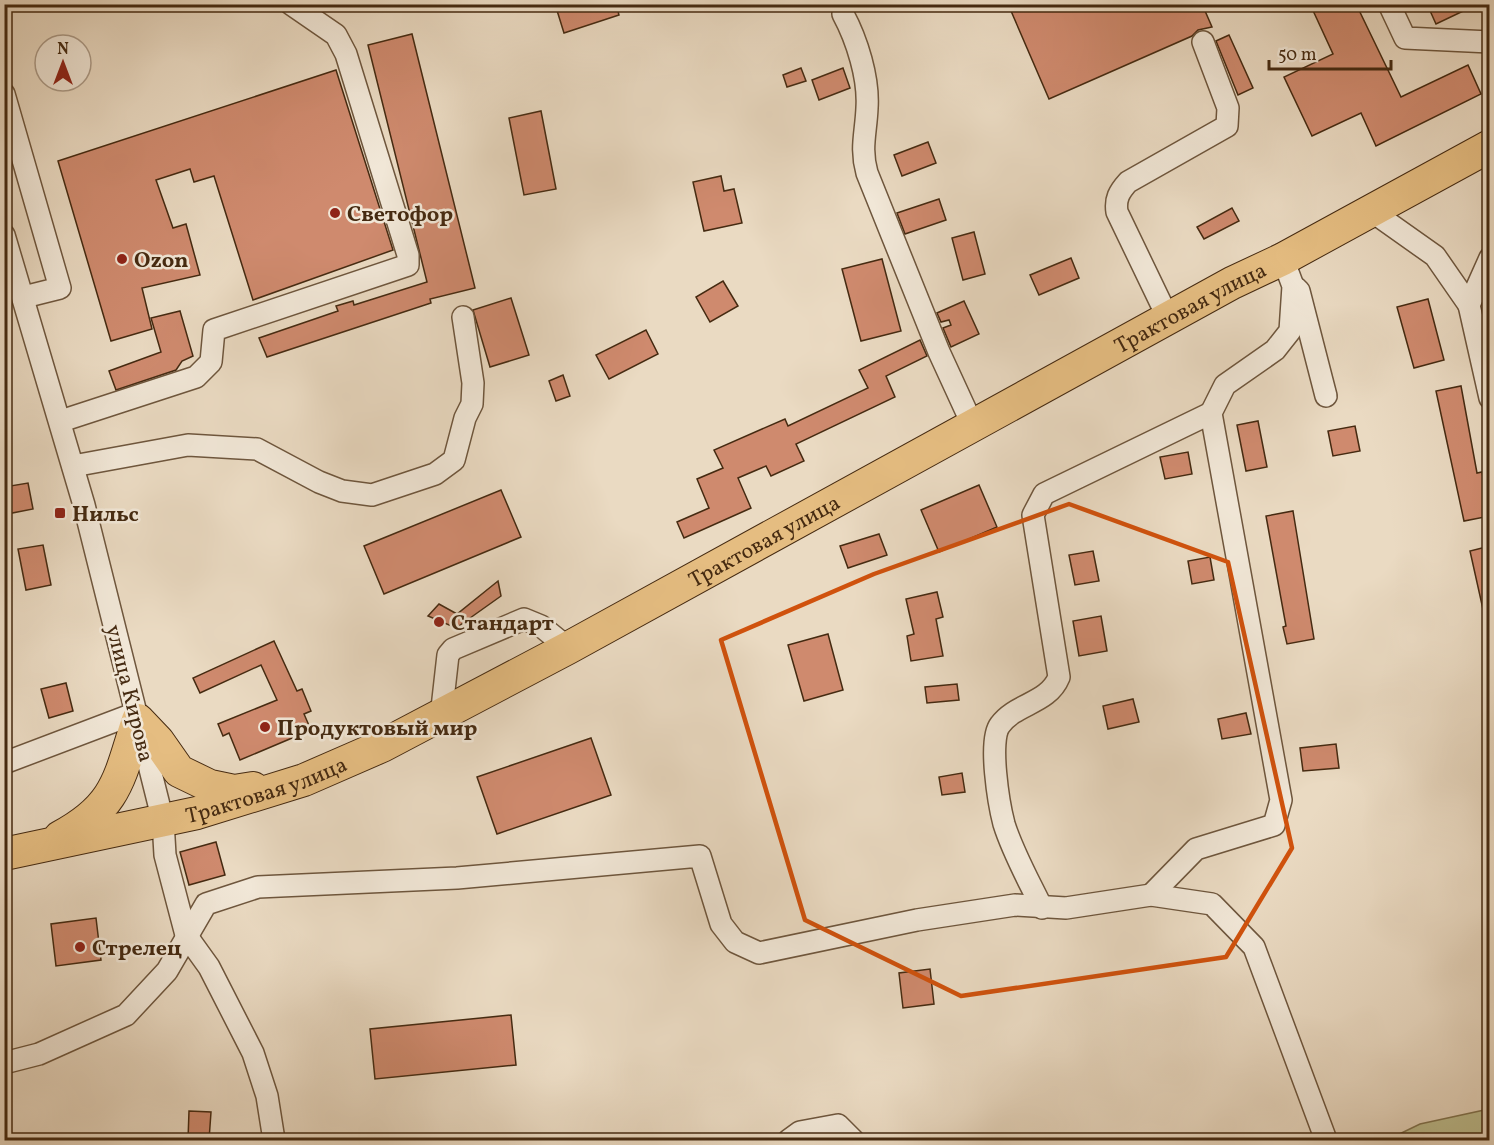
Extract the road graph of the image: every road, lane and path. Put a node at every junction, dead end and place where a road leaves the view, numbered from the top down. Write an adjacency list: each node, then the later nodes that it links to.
1 (291, 4): 19 (street)
2 (1389, 4): 5 (street)
3 (843, 14): 20 (street)
4 (1203, 42): 15 (street)
5 (1490, 42)
6 (4, 94): 12 (street)
7 (1490, 146): 8 (highway, Трактовая улица)
8 (1370, 210): 11 (highway, Трактовая улица); 13 (street)
9 (4, 235): 12 (street, улица Кирова)
10 (1490, 258): 13 (street)
11 (1288, 273): 15 (highway, Трактовая улица); 16 (street); 18 (street)
12 (24, 297): 19 (street, улица Кирова)
13 (1469, 305): 17 (street)
14 (463, 317): 21 (street)
15 (1168, 318): 20 (highway, Трактовая улица)
16 (1326, 396)
17 (1490, 398)
18 (1211, 413): 30 (street); 31 (street)
19 (61, 421): 21 (street, улица Кирова)
20 (973, 426): 22 (highway, Трактовая улица)
21 (73, 466): 23 (street, улица Кирова)
22 (568, 648): 24 (highway, Трактовая улица); 24 (street)
23 (137, 717): 25 (street); 26 (highway); 27 (street, улица Кирова); 28 (highway)
24 (441, 717): 26 (highway, Трактовая улица)
25 (4, 763)
26 (304, 780): 27 (highway, Трактовая улица)
27 (163, 821): 28 (highway, Трактовая улица); 32 (street, улица Кирова)
28 (41, 847): 29 (highway, Трактовая улица)
29 (4, 854)
30 (1151, 896): 31 (street); 37 (street)
31 (1042, 908): 32 (street)
32 (186, 935): 33 (street); 34 (street, улица Кирова)
33 (4, 1062)
34 (274, 1140)
35 (789, 1140): 36 (street)
36 (853, 1140)
37 (1326, 1140)

